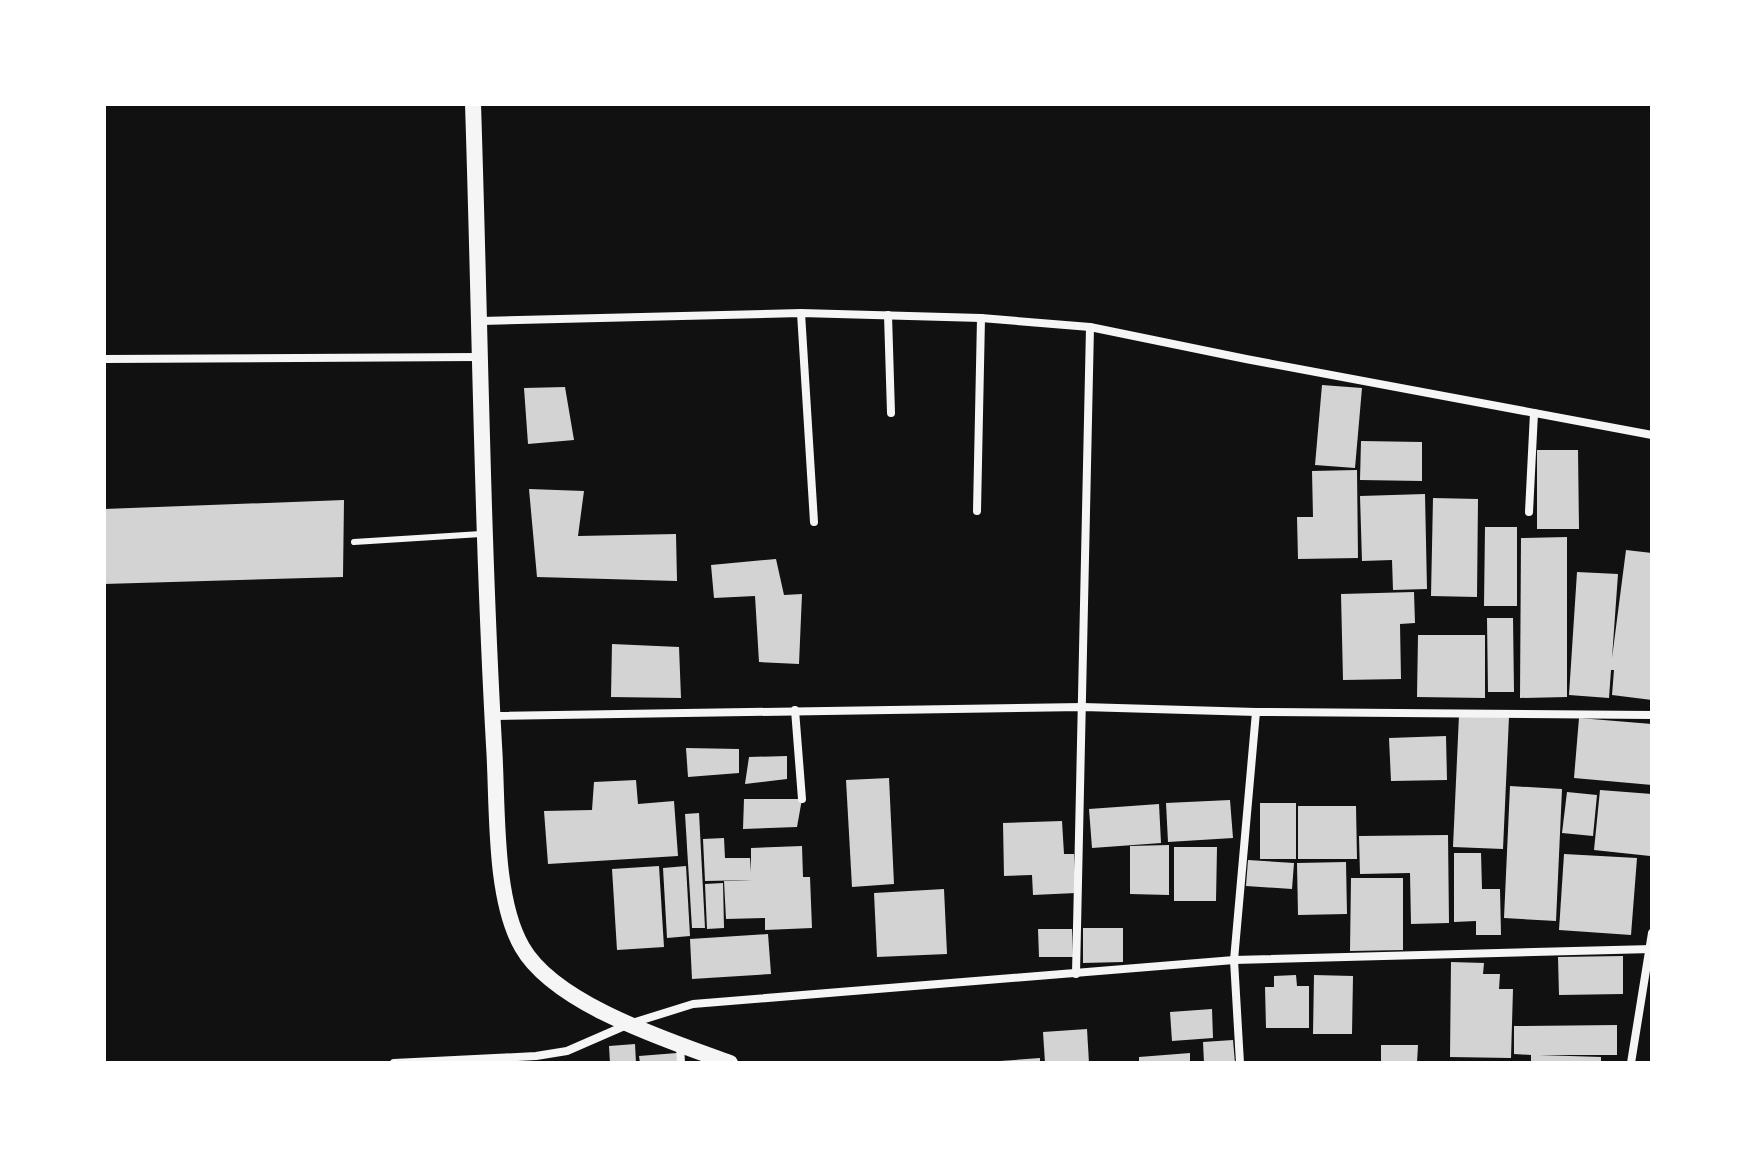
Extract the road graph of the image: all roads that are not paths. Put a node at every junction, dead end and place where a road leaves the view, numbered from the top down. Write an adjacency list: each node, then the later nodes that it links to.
1 (473, 104): 5 (main road)
2 (801, 313): 3 (street); 5 (street); 14 (street)
3 (888, 315): 4 (street); 9 (street)
4 (981, 318): 6 (street); 12 (street)
5 (481, 321): 7 (main road)
6 (1090, 327): 10 (street); 17 (street)
7 (482, 357): 8 (street); 15 (main road)
8 (104, 359)
9 (891, 413)
10 (1534, 413): 11 (street); 13 (street)
11 (1652, 435)
12 (977, 511)
13 (1529, 512)
14 (814, 522)
15 (485, 534): 16 (lane); 21 (main road)
16 (354, 542)
17 (1083, 707): 18 (street); 19 (street); 26 (street)
18 (795, 710): 21 (street); 22 (street)
19 (1256, 712): 20 (street); 25 (street)
20 (1652, 715)
21 (493, 716): 27 (main road)
22 (802, 799)
23 (1652, 933): 24 (street)
24 (1651, 949): 25 (street); 33 (street)
25 (1234, 960): 26 (street); 32 (street)
26 (1076, 974): 27 (street)
27 (629, 1024): 28 (main road); 29 (street)
28 (680, 1045): 30 (street); 31 (main road)
29 (394, 1063)
30 (681, 1063)
31 (730, 1063)
32 (1240, 1063)
33 (1631, 1063)

